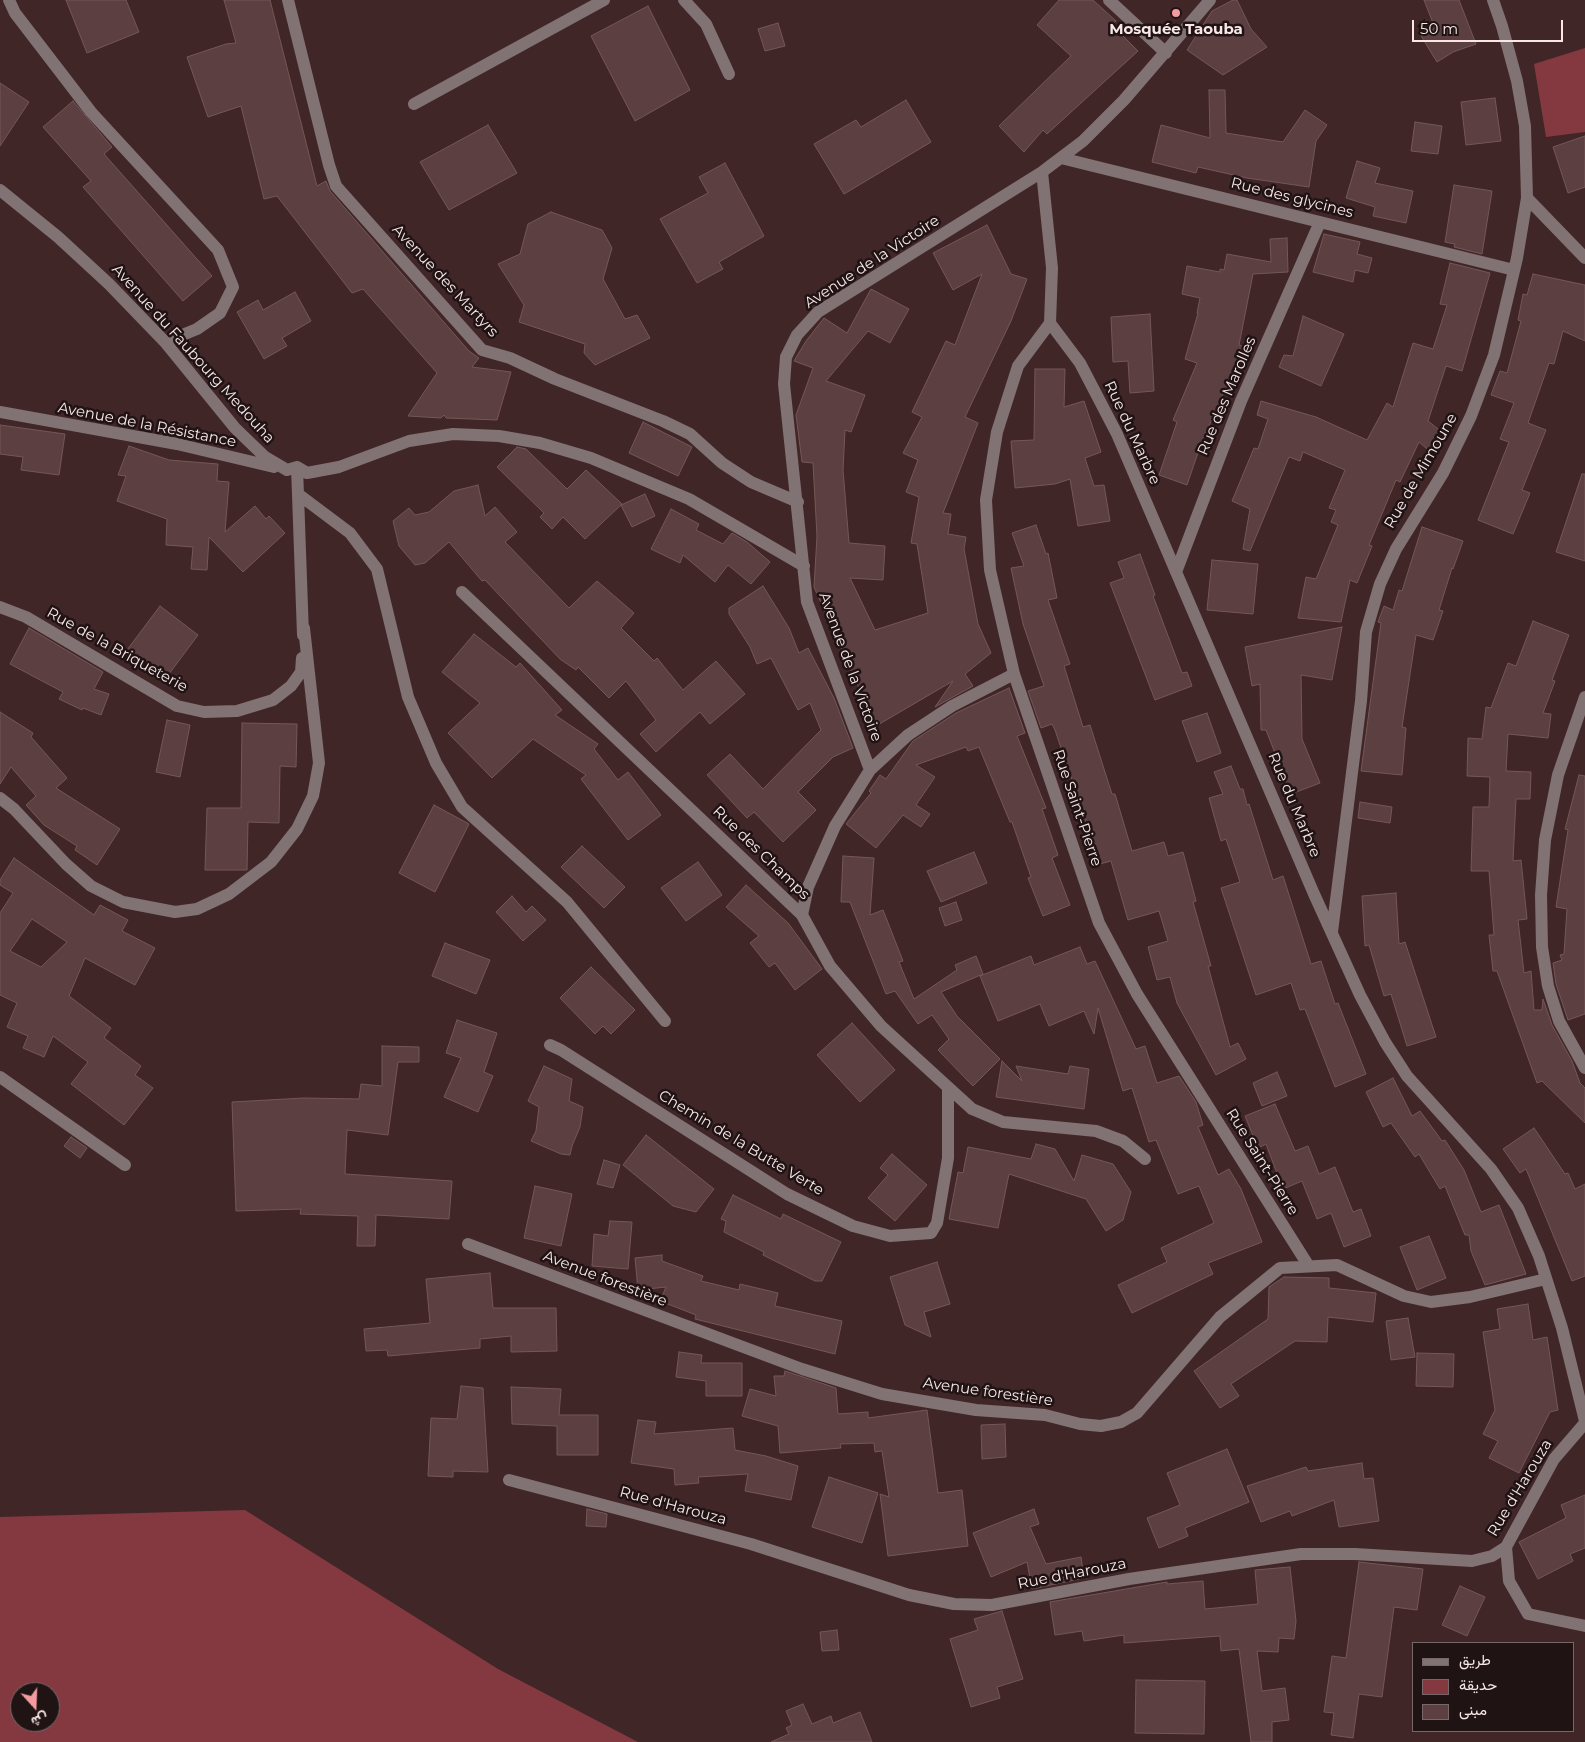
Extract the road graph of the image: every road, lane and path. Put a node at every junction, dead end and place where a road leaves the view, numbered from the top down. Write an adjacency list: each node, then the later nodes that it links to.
1 (9, 0): 19 (street)
2 (288, 0): 23 (street, Avenue des Martyrs)
3 (604, 0): 10 (street)
4 (684, 0): 9 (street)
5 (1109, 0): 8 (street)
6 (1210, 0): 8 (street, Avenue de la Victoire)
7 (1493, 0): 14 (street, Rue de Mimoune)
8 (1166, 53): 11 (street, Avenue de la Victoire)
9 (730, 74)
10 (414, 104)
11 (1062, 158): 12 (street, Avenue de la Victoire); 15 (street, Rue des glycines)
12 (1042, 172): 18 (street); 23 (street, Avenue de la Victoire)
13 (0, 190): 19 (street, Avenue du Faubourg Medouha)
14 (1526, 198): 16 (street); 17 (street, Rue de Mimoune)
15 (1320, 222): 17 (street, Rue des glycines); 25 (street, Rue des Marolles)
16 (1585, 258)
17 (1514, 270): 34 (street, Rue de Mimoune)
18 (1050, 323): 25 (street, Rue du Marbre); 29 (street, Rue Saint-Pierre)
19 (165, 342): 21 (street, Avenue du Faubourg Medouha)
20 (0, 412): 21 (street, Avenue de la Résistance)
21 (292, 469): 22 (street, Rue de la Briqueterie); 24 (street, Avenue du Faubourg Medouha)
22 (298, 494): 28 (street, Rue de la Briqueterie); 35 (street)
23 (798, 502): 24 (street, Avenue de la Victoire)
24 (804, 566): 31 (street, Avenue de la Victoire)
25 (1176, 572): 34 (street, Rue du Marbre)
26 (462, 592): 33 (street, Rue des Champs)
27 (0, 608): 28 (street, Rue de la Briqueterie)
28 (304, 628): 32 (street)
29 (1014, 674): 31 (street); 43 (street, Rue Saint-Pierre)
30 (1585, 696): 37 (street)
31 (870, 770): 33 (street)
32 (0, 798)
33 (802, 915): 39 (street, Rue des Champs)
34 (1332, 932): 44 (street, Rue du Marbre)
35 (665, 1021)
36 (550, 1045): 39 (street, Chemin de la Butte Verte)
37 (1585, 1068)
38 (0, 1077): 41 (street)
39 (948, 1089): 40 (street, Rue des Champs)
40 (1145, 1159)
41 (126, 1165)
42 (468, 1244): 43 (street, Avenue forestière)
43 (1308, 1265): 44 (street, Avenue forestière)
44 (1546, 1280): 45 (street, Rue du Marbre)
45 (1585, 1422): 47 (street, Rue d'Harouza)
46 (509, 1480): 47 (street, Rue d'Harouza)
47 (1506, 1547): 48 (street)
48 (1585, 1626)

